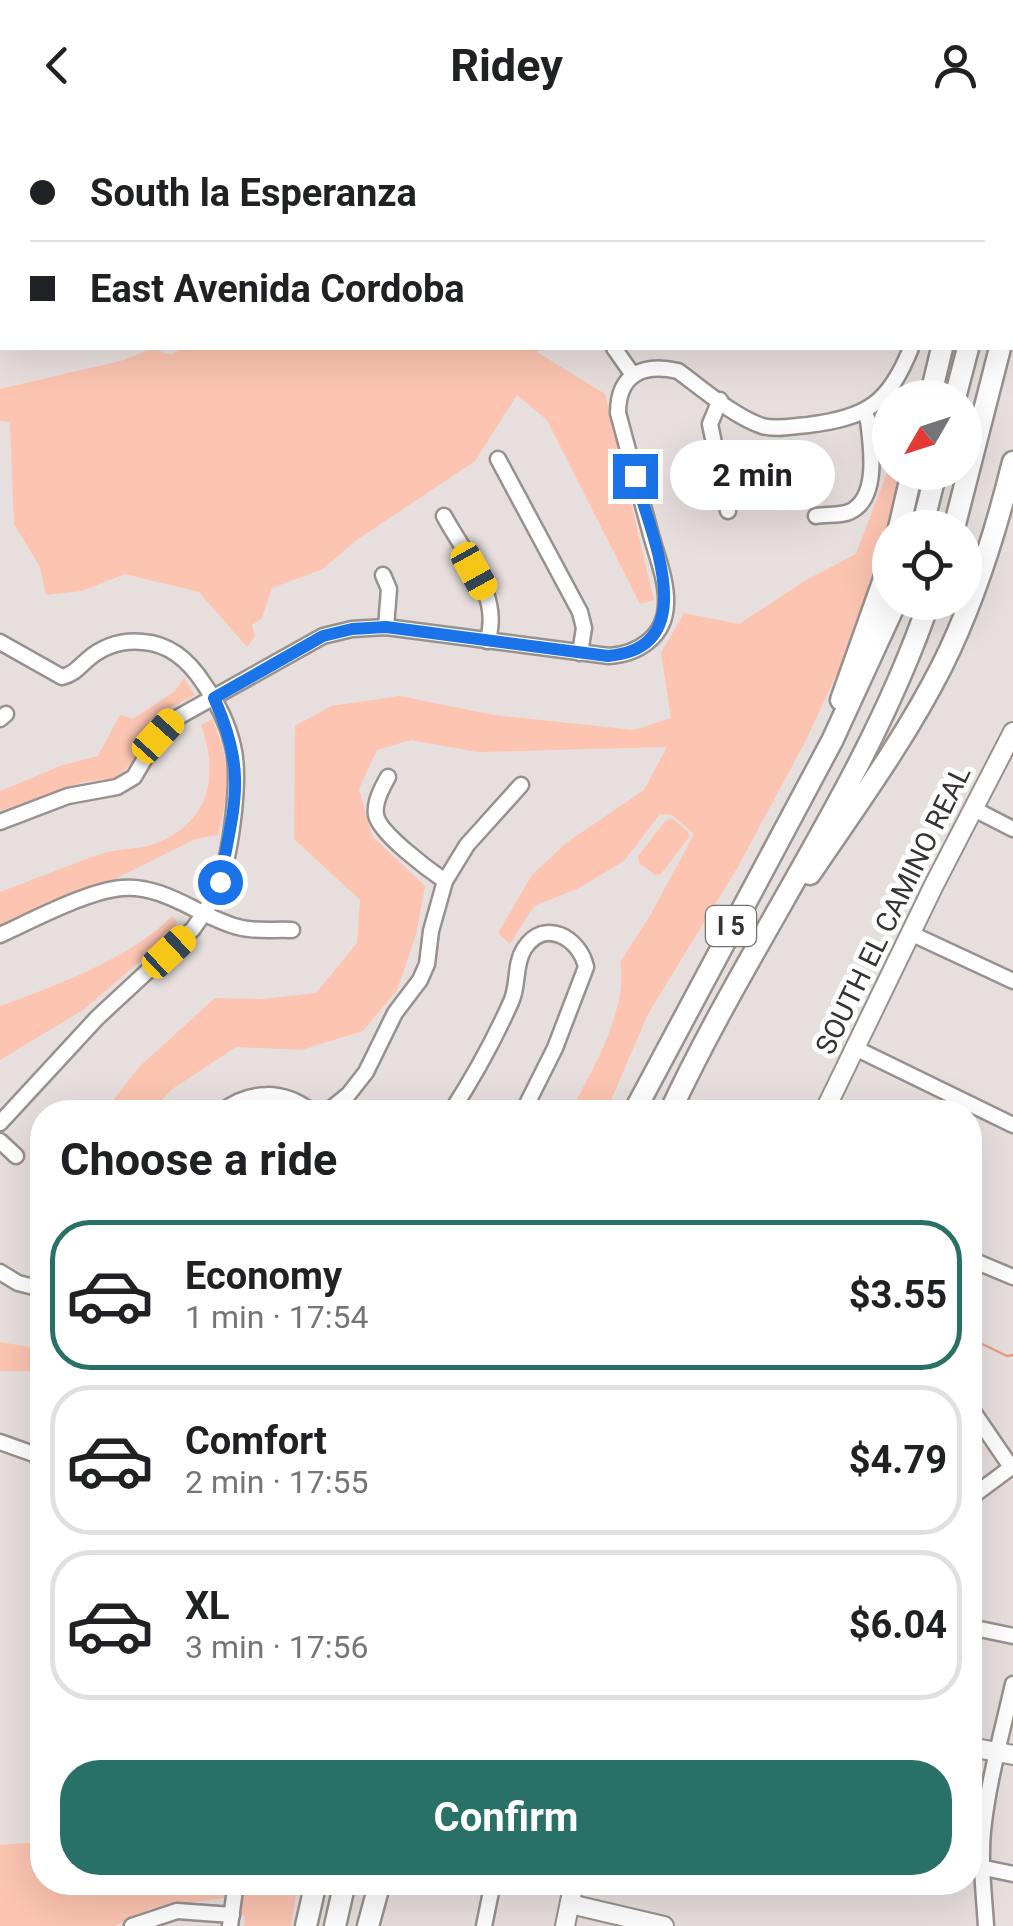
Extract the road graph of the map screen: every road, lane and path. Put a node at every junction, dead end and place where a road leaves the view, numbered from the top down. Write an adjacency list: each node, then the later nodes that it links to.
1 (615, 350): 6 (street)
2 (910, 350): 10 (street)
3 (942, 350): 7 (highway)
4 (967, 350): 8 (highway)
5 (999, 350): 14 (highway)
6 (633, 375): 9 (street); 24 (street)
7 (934, 380)
8 (960, 380)
9 (720, 400): 10 (street); 13 (street)
10 (864, 412): 16 (street)
11 (498, 459): 24 (street)
12 (1013, 462): 38 (highway)
13 (728, 510)
14 (959, 510)
15 (444, 516): 22 (street)
16 (816, 516)
17 (383, 575): 21 (street)
18 (872, 618): 27 (highway)
19 (888, 620): 27 (highway, I 5)
20 (921, 620): 38 (highway, I 5)
21 (386, 627): 22 (street); 25 (street)
22 (487, 641): 24 (street)
23 (0, 642): 25 (street)
24 (580, 654)
25 (214, 698): 31 (street); 34 (street)
26 (1013, 732): 30 (main road, SOUTH EL CAMINO REAL)
27 (832, 740): 47 (highway, I 5)
28 (388, 777): 33 (street)
29 (521, 786): 33 (street)
30 (974, 810): 32 (street); 36 (main road, SOUTH EL CAMINO REAL)
31 (0, 822)
32 (1013, 829)
33 (445, 881): 44 (street)
34 (204, 914): 35 (street); 37 (street); 53 (street)
35 (292, 930)
36 (910, 933): 39 (street); 41 (main road, SOUTH EL CAMINO REAL)
37 (0, 935)
38 (750, 962): 40 (highway, I 5)
39 (1013, 981)
40 (705, 1039): 48 (highway, I 5); 49 (highway)
41 (855, 1048): 50 (main road, SOUTH EL CAMINO REAL); 51 (street)
42 (241, 1100): 43 (street)
43 (286, 1100)
44 (342, 1100)
45 (458, 1100): 46 (street)
46 (529, 1100)
47 (640, 1100)
48 (676, 1100)
49 (685, 1100)
50 (830, 1100)
51 (963, 1100)
52 (982, 1109): 54 (street)
53 (0, 1123)
54 (1013, 1124)
55 (0, 1141): 56 (street)
56 (16, 1156)
57 (982, 1264): 59 (street)
58 (0, 1272): 60 (street)
59 (1013, 1277)
60 (30, 1286)
61 (982, 1424): 64 (street)
62 (0, 1442): 63 (street)
63 (30, 1453)
64 (1012, 1467): 65 (street)
65 (982, 1489)
66 (982, 1630): 67 (street)
67 (1013, 1636)
68 (1013, 1684): 69 (street)
69 (1005, 1754): 70 (street)
70 (982, 1829)
71 (982, 1867): 72 (street)
72 (1013, 1874)
73 (234, 1895): 81 (street)
74 (313, 1895): 83 (highway)
75 (342, 1895): 84 (highway)
76 (376, 1895): 85 (highway)
77 (490, 1895): 86 (street)
78 (572, 1895): 80 (main road)
79 (981, 1895): 89 (street)
80 (570, 1904): 87 (main road); 88 (main road)
81 (231, 1920): 82 (street)
82 (132, 1926)
83 (306, 1926)
84 (335, 1926)
85 (368, 1926)
86 (484, 1926)
87 (565, 1926)
88 (664, 1926)
89 (986, 1926)

